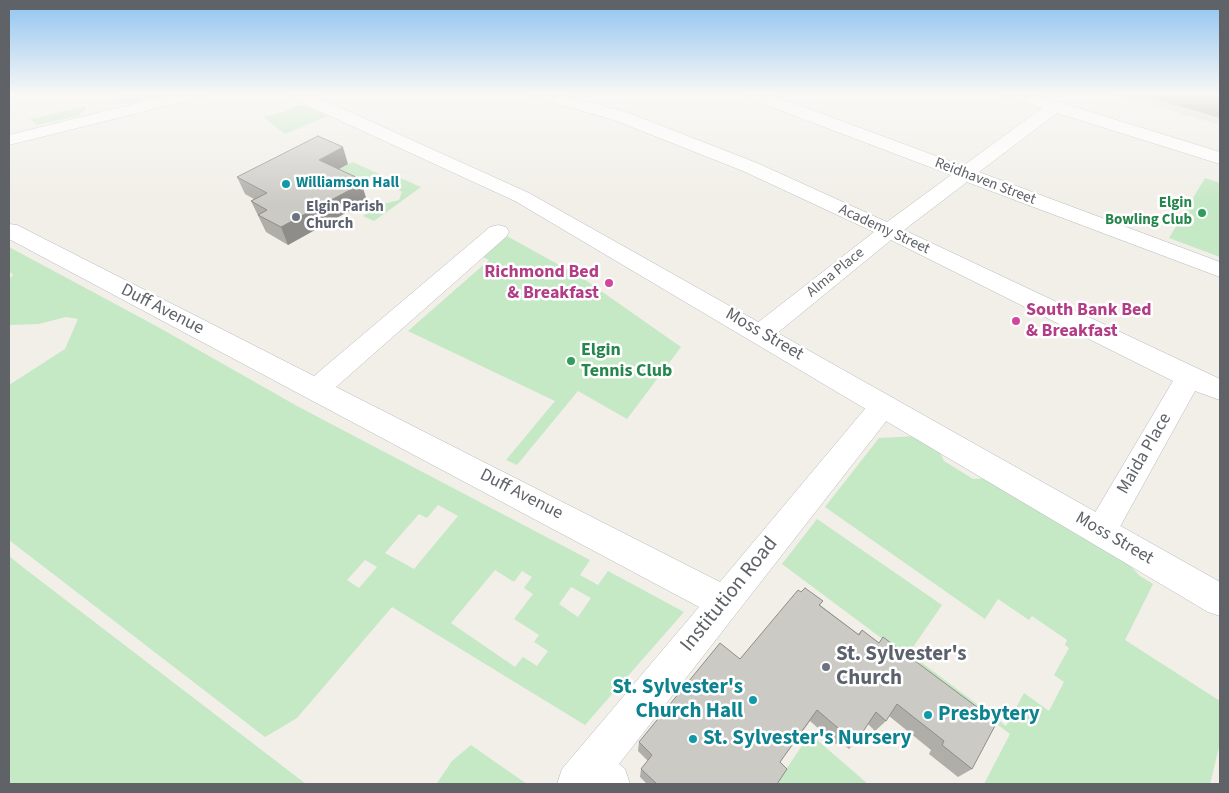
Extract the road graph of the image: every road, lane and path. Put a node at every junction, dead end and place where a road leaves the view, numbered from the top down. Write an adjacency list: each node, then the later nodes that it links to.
1 (48, 130): 7 (street)
2 (376, 130): 14 (street, Moss Street)
3 (656, 130): 11 (street, Academy Street)
4 (848, 130): 9 (street, Reidhaven Street)
5 (1023, 130): 9 (street, Alma Place)
6 (1131, 130): 8 (street)
7 (9, 140)
8 (1220, 158)
9 (965, 174): 11 (street, Alma Place); 13 (street, Reidhaven Street)
10 (9, 230): 16 (street, Duff Avenue)
11 (888, 231): 14 (street, Alma Place); 15 (street, Academy Street)
12 (498, 232): 16 (street)
13 (1220, 270)
14 (761, 333): 18 (street, Moss Street)
15 (1189, 376): 17 (street, Academy Street); 19 (street, Maida Place)
16 (316, 389): 21 (street, Duff Avenue)
17 (1220, 390)
18 (884, 406): 19 (street, Moss Street); 21 (street, Institution Road)
19 (1101, 532): 20 (street, Moss Street)
20 (1220, 600)
21 (725, 602): 22 (street, Institution Road)
22 (593, 778)

